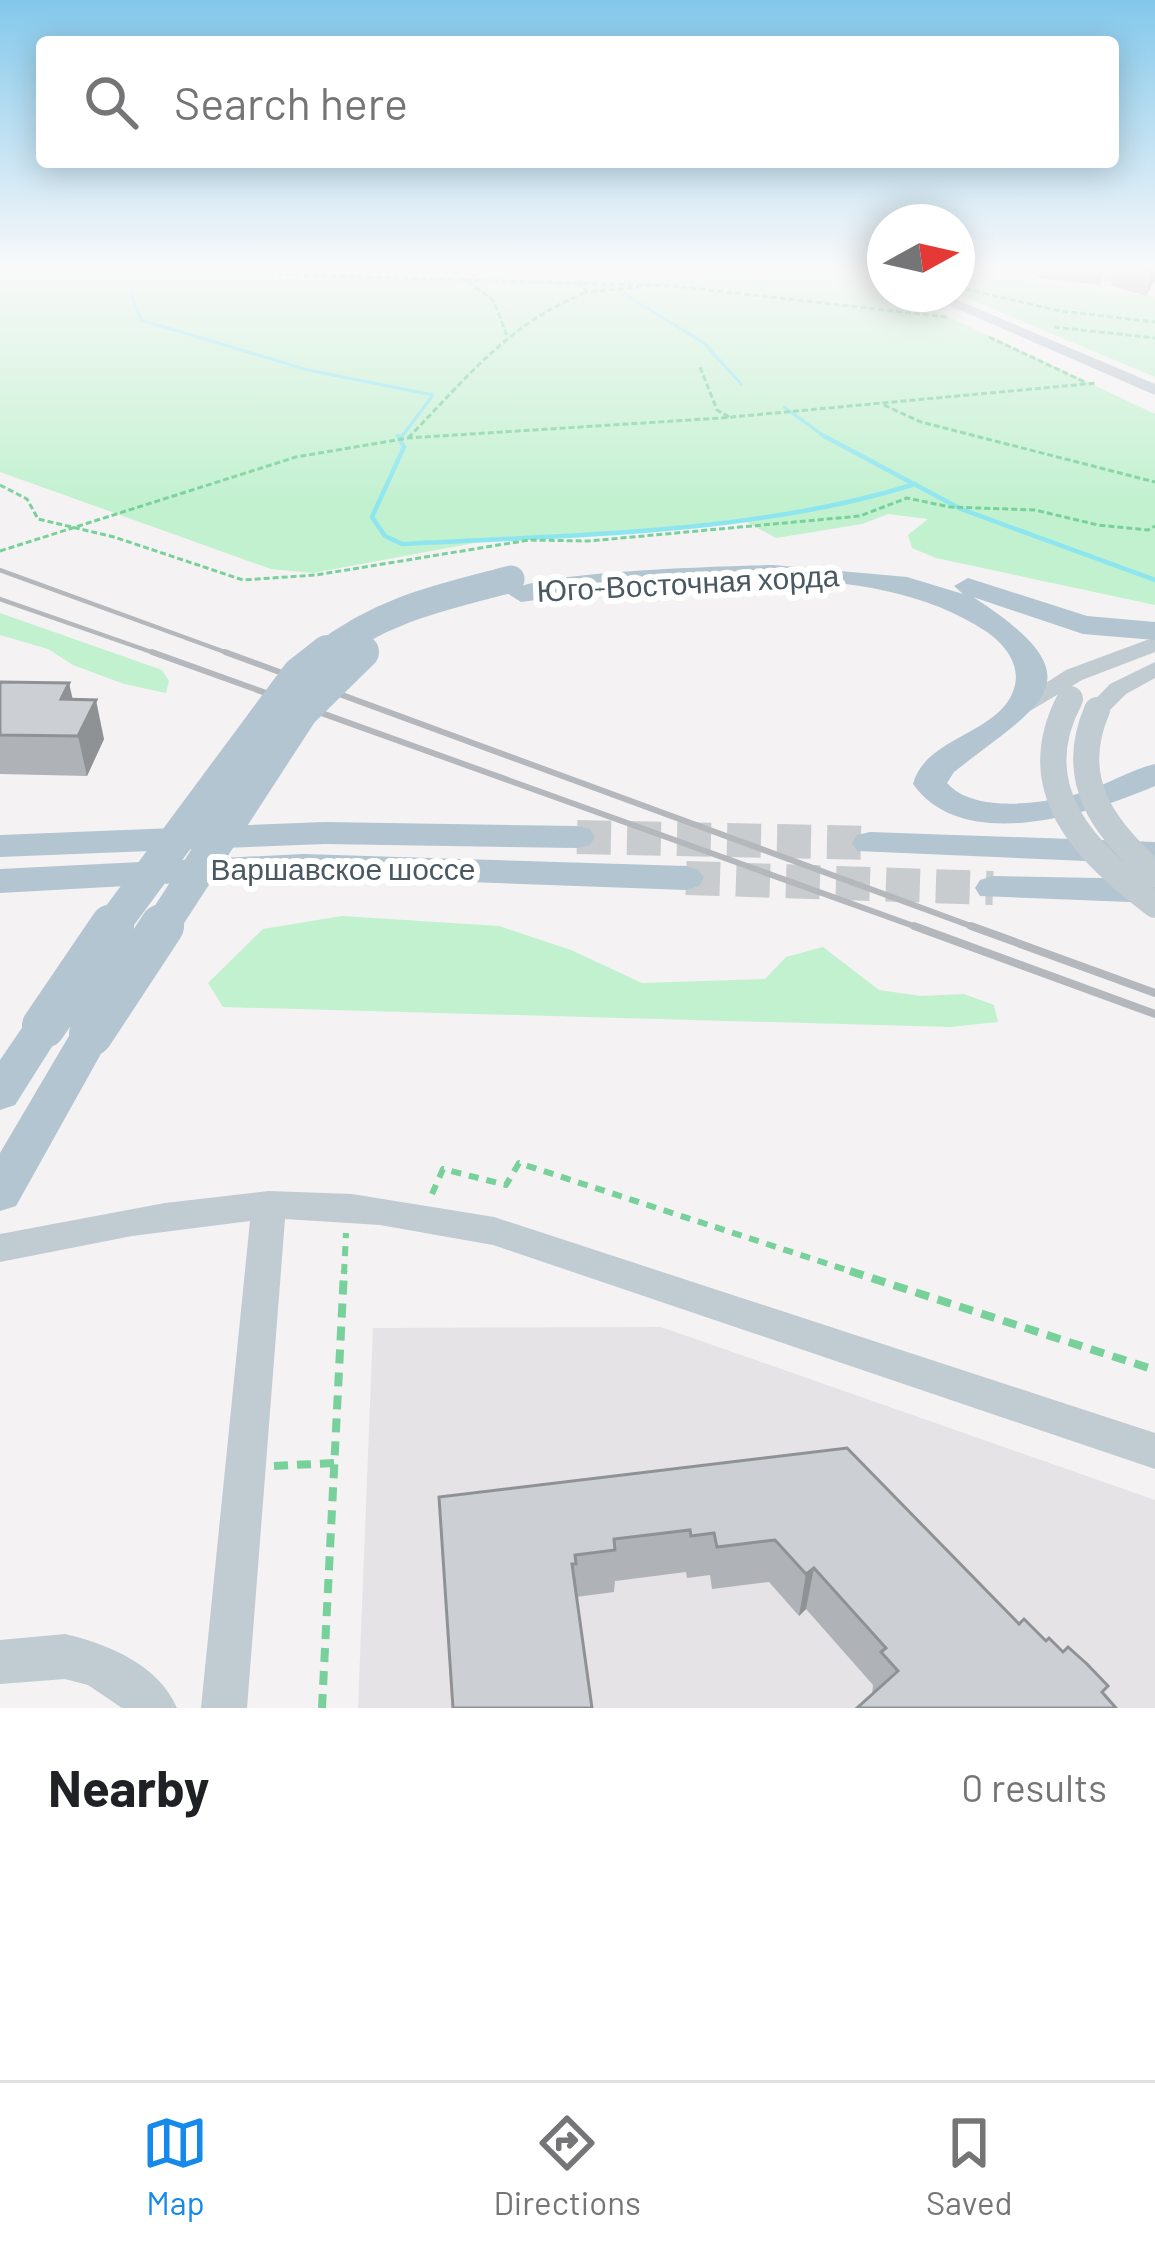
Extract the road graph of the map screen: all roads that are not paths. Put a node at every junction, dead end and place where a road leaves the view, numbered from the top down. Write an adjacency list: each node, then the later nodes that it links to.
1 (1052, 346): 2 (street)
2 (1155, 389)
3 (516, 586): 4 (main road, Юго-Восточная хорда); 5 (main road, Юго-Восточная хорда); 17 (main road, Юго-Восточная хорда, bridge); 18 (main road, Юго-Восточная хорда, bridge)
4 (1151, 649): 5 (street); 11 (street, bridge); 16 (street, bridge)
5 (1022, 706): 6 (main road)
6 (1146, 773)
7 (577, 836): 9 (main road, Варшавское шоссе)
8 (870, 843): 10 (main road)
9 (0, 846)
10 (1155, 854)
11 (1155, 874)
12 (686, 878): 13 (main road, Варшавское шоссе)
13 (0, 885)
14 (993, 888): 15 (main road)
15 (1155, 891)
16 (1155, 905)
17 (0, 1094)
18 (0, 1192)
19 (268, 1205): 20 (street); 21 (street); 24 (street)
20 (0, 1247)
21 (1155, 1451)
22 (0, 1662): 23 (street)
23 (154, 1708)
24 (224, 1708)

